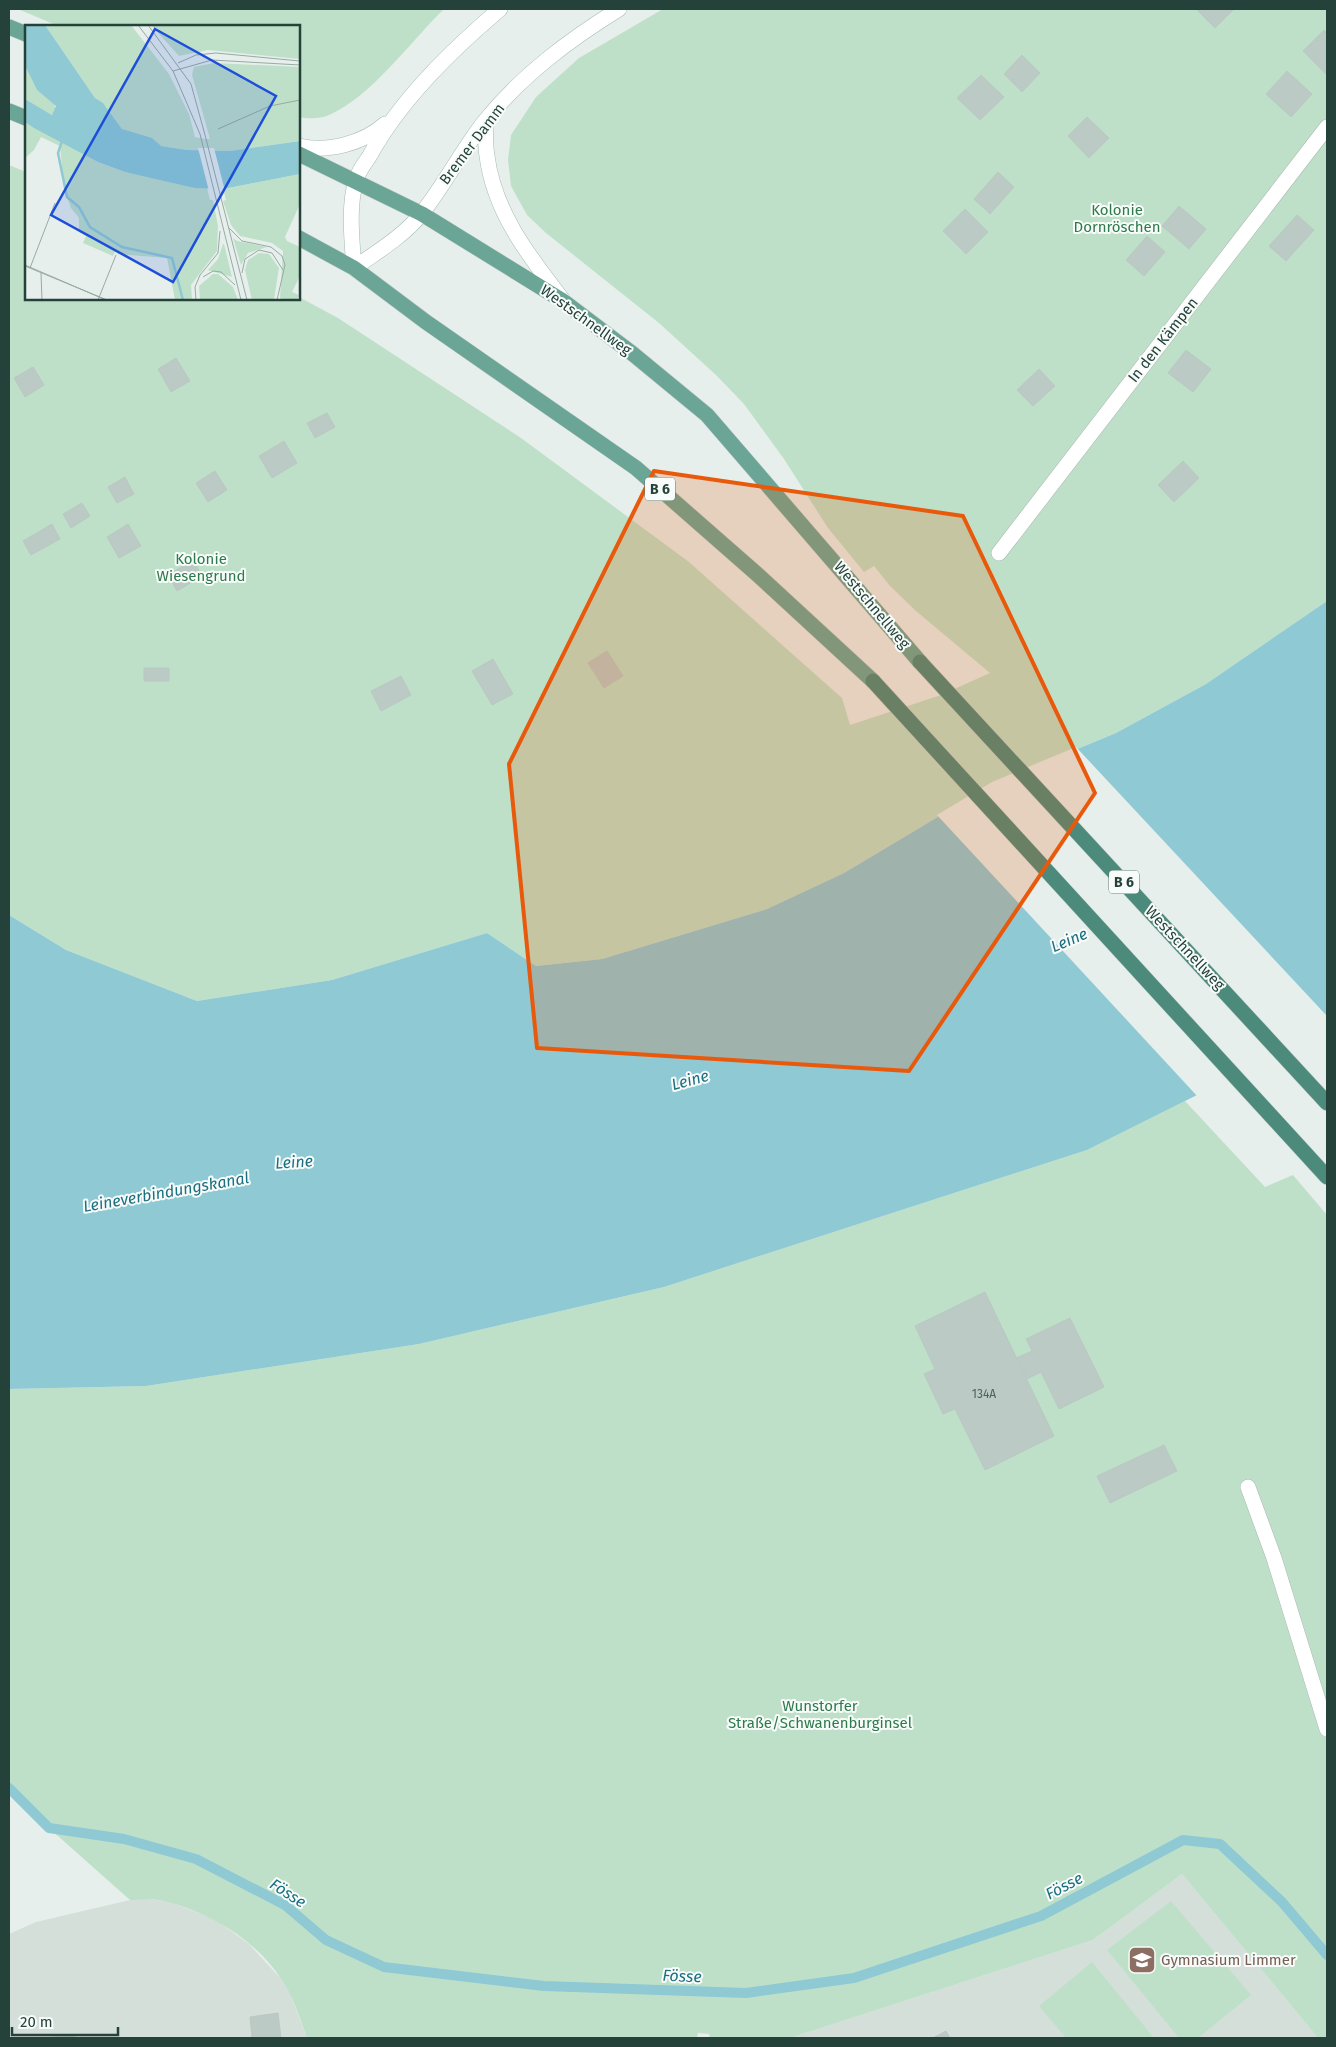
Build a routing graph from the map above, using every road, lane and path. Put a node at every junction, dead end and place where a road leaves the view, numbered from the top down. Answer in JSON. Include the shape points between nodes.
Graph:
{"nodes":[{"id":1,"x":500,"y":9,"type":"edge"},
{"id":2,"x":619,"y":9,"type":"edge"},
{"id":3,"x":9,"y":27,"type":"edge"},
{"id":4,"x":25,"y":34,"type":"edge"},
{"id":5,"x":9,"y":112,"type":"edge"},
{"id":6,"x":398,"y":113,"type":"junction"},
{"id":7,"x":25,"y":118,"type":"edge"},
{"id":8,"x":485,"y":122,"type":"junction"},
{"id":9,"x":1327,"y":127,"type":"edge"},
{"id":10,"x":300,"y":146,"type":"edge"},
{"id":11,"x":300,"y":154,"type":"edge"},
{"id":12,"x":356,"y":180,"type":"junction"},
{"id":13,"x":422,"y":214,"type":"junction"},
{"id":14,"x":300,"y":239,"type":"edge"},
{"id":15,"x":354,"y":268,"type":"junction"},
{"id":16,"x":563,"y":301,"type":"junction"},
{"id":17,"x":999,"y":552,"type":"dead end"},
{"id":18,"x":920,"y":662,"type":"joint"},
{"id":19,"x":873,"y":681,"type":"joint"},
{"id":20,"x":1327,"y":1103,"type":"edge"},
{"id":21,"x":1323,"y":1172,"type":"edge"},
{"id":22,"x":1248,"y":1487,"type":"dead end"},
{"id":23,"x":1327,"y":1729,"type":"edge"}],
"edges":[{"from":1,"to":6,"type":"main road","via":[[472,33]]},
{"from":2,"to":8,"type":"main road","name":"Bremer Damm","via":[[576,36],[526,76]]},
{"from":3,"to":4,"type":"main road"},
{"from":5,"to":7,"type":"main road"},
{"from":6,"to":10,"type":"main road","via":[[376,132],[353,142],[329,148]]},
{"from":6,"to":12,"type":"main road"},
{"from":8,"to":13,"type":"main road","name":"Bremer Damm"},
{"from":8,"to":16,"type":"main road","via":[[486,156],[495,194],[512,228]]},
{"from":9,"to":17,"type":"main road","name":"In den Kämpen"},
{"from":11,"to":12,"type":"main road","name":"Westschnellweg","number":"B 6"},
{"from":12,"to":13,"type":"main road","name":"Westschnellweg","number":"B 6"},
{"from":12,"to":15,"type":"main road","via":[[351,224]]},
{"from":13,"to":15,"type":"main road","name":"Bremer Damm"},
{"from":13,"to":16,"type":"main road","name":"Westschnellweg","number":"B 6"},
{"from":14,"to":15,"type":"main road","number":"B 6"},
{"from":15,"to":19,"type":"main road","number":"B 6","via":[[636,468]]},
{"from":16,"to":18,"type":"main road","name":"Westschnellweg","number":"B 6","via":[[634,354],[707,415]]},
{"from":18,"to":20,"type":"highway","name":"Westschnellweg","number":"B 6"},
{"from":19,"to":21,"type":"highway","number":"B 6"},
{"from":22,"to":23,"type":"main road","via":[[1274,1558]]}]}
